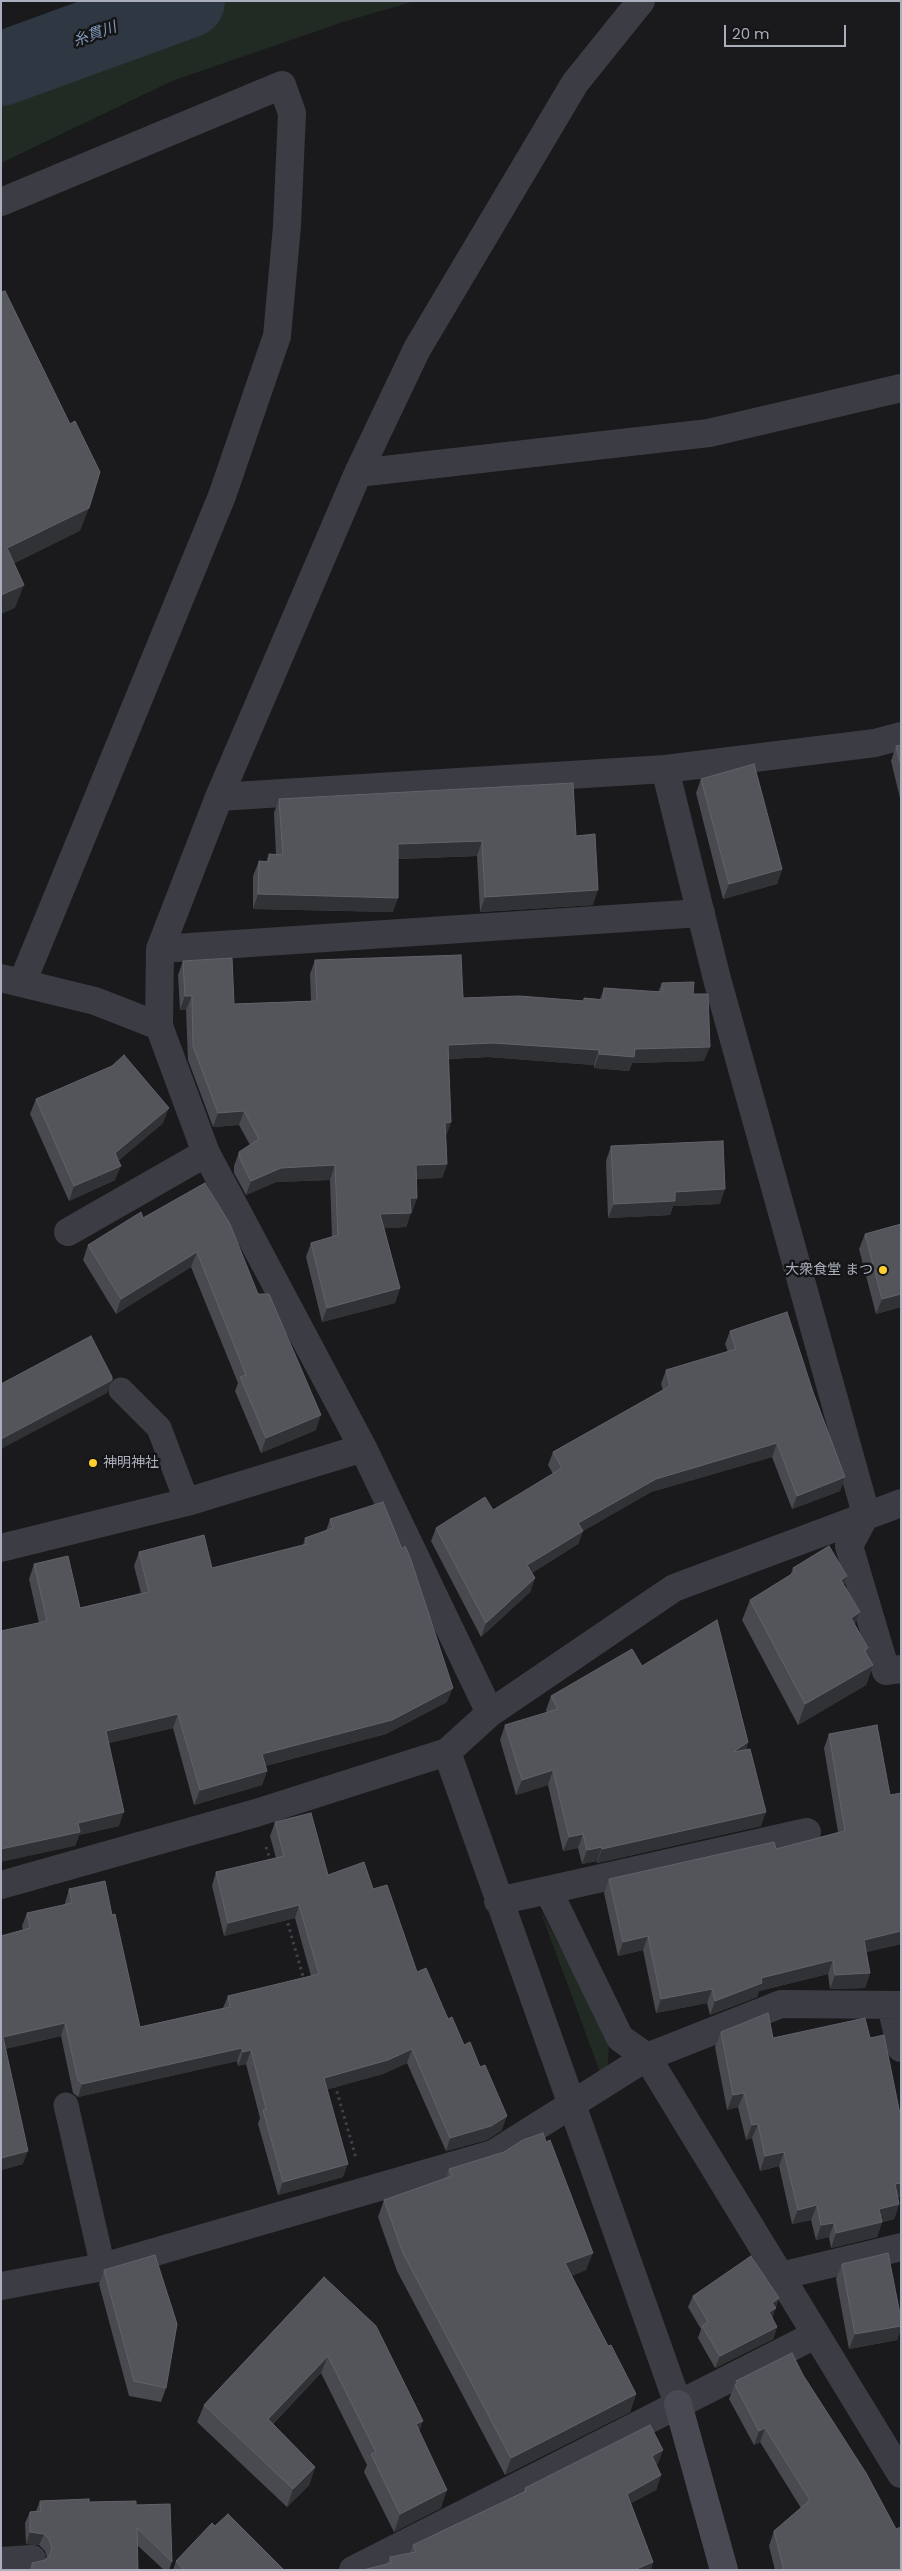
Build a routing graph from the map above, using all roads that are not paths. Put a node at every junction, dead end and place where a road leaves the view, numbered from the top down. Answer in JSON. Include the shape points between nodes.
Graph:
{"nodes":[{"id":1,"x":641,"y":1,"type":"edge"},
{"id":2,"x":1,"y":202,"type":"edge"},
{"id":3,"x":901,"y":388,"type":"edge"},
{"id":4,"x":358,"y":473,"type":"junction"},
{"id":5,"x":901,"y":736,"type":"edge"},
{"id":6,"x":665,"y":769,"type":"junction"},
{"id":7,"x":219,"y":797,"type":"junction"},
{"id":8,"x":701,"y":914,"type":"junction"},
{"id":9,"x":160,"y":949,"type":"junction"},
{"id":10,"x":11,"y":981,"type":"edge"},
{"id":11,"x":159,"y":1026,"type":"junction"},
{"id":12,"x":206,"y":1153,"type":"junction"},
{"id":13,"x":68,"y":1232,"type":"dead end"},
{"id":14,"x":121,"y":1390,"type":"dead end"},
{"id":15,"x":363,"y":1448,"type":"junction"},
{"id":16,"x":186,"y":1502,"type":"junction"},
{"id":17,"x":901,"y":1503,"type":"edge"},
{"id":18,"x":866,"y":1514,"type":"junction"},
{"id":19,"x":1,"y":1548,"type":"edge"},
{"id":20,"x":901,"y":1669,"type":"edge"},
{"id":21,"x":490,"y":1713,"type":"junction"},
{"id":22,"x":447,"y":1752,"type":"junction"},
{"id":23,"x":807,"y":1832,"type":"dead end"},
{"id":24,"x":1,"y":1885,"type":"edge"},
{"id":25,"x":548,"y":1890,"type":"junction"},
{"id":26,"x":498,"y":1901,"type":"junction"},
{"id":27,"x":896,"y":2006,"type":"edge"},
{"id":28,"x":901,"y":2048,"type":"edge"},
{"id":29,"x":647,"y":2057,"type":"junction"},
{"id":30,"x":570,"y":2104,"type":"junction"},
{"id":31,"x":66,"y":2105,"type":"dead end"},
{"id":32,"x":901,"y":2247,"type":"edge"},
{"id":33,"x":103,"y":2267,"type":"junction"},
{"id":34,"x":780,"y":2276,"type":"junction"},
{"id":35,"x":1,"y":2286,"type":"edge"},
{"id":36,"x":814,"y":2335,"type":"junction"},
{"id":37,"x":678,"y":2404,"type":"junction"},
{"id":38,"x":901,"y":2474,"type":"edge"},
{"id":39,"x":32,"y":2559,"type":"dead end"},
{"id":40,"x":1,"y":2561,"type":"edge"},
{"id":41,"x":352,"y":2570,"type":"edge"},
{"id":42,"x":724,"y":2570,"type":"edge"}],
"edges":[{"from":1,"to":4,"type":"street","via":[[575,83],[417,349]]},
{"from":2,"to":10,"type":"street","via":[[282,85],[292,113],[287,226],[277,336],[222,496]]},
{"from":3,"to":4,"type":"street","via":[[708,433]]},
{"from":4,"to":7,"type":"street"},
{"from":5,"to":6,"type":"street","via":[[875,743]]},
{"from":6,"to":7,"type":"street"},
{"from":6,"to":8,"type":"street"},
{"from":7,"to":9,"type":"street"},
{"from":8,"to":9,"type":"street"},
{"from":8,"to":18,"type":"street"},
{"from":9,"to":11,"type":"street"},
{"from":10,"to":11,"type":"street","via":[[95,1001]]},
{"from":11,"to":12,"type":"street"},
{"from":12,"to":13,"type":"street"},
{"from":12,"to":15,"type":"street"},
{"from":14,"to":16,"type":"lane","via":[[159,1428]]},
{"from":15,"to":16,"type":"street"},
{"from":15,"to":21,"type":"street"},
{"from":16,"to":19,"type":"street"},
{"from":17,"to":18,"type":"street"},
{"from":18,"to":20,"type":"street","via":[[849,1546],[886,1671]]},
{"from":18,"to":21,"type":"street","via":[[674,1588]]},
{"from":21,"to":22,"type":"street"},
{"from":22,"to":24,"type":"street","via":[[256,1813]]},
{"from":22,"to":26,"type":"street"},
{"from":23,"to":25,"type":"street"},
{"from":25,"to":26,"type":"street"},
{"from":25,"to":29,"type":"street","via":[[620,2038]]},
{"from":26,"to":30,"type":"street"},
{"from":27,"to":28,"type":"street"},
{"from":27,"to":29,"type":"street","via":[[781,2004]]},
{"from":29,"to":30,"type":"street"},
{"from":29,"to":34,"type":"street"},
{"from":30,"to":33,"type":"street","via":[[493,2154]]},
{"from":30,"to":37,"type":"street"},
{"from":31,"to":33,"type":"lane"},
{"from":32,"to":34,"type":"street"},
{"from":33,"to":35,"type":"street"},
{"from":34,"to":36,"type":"street"},
{"from":36,"to":37,"type":"street"},
{"from":36,"to":38,"type":"street"},
{"from":37,"to":41,"type":"street"},
{"from":37,"to":42,"type":"street"},
{"from":39,"to":40,"type":"street"}]}
